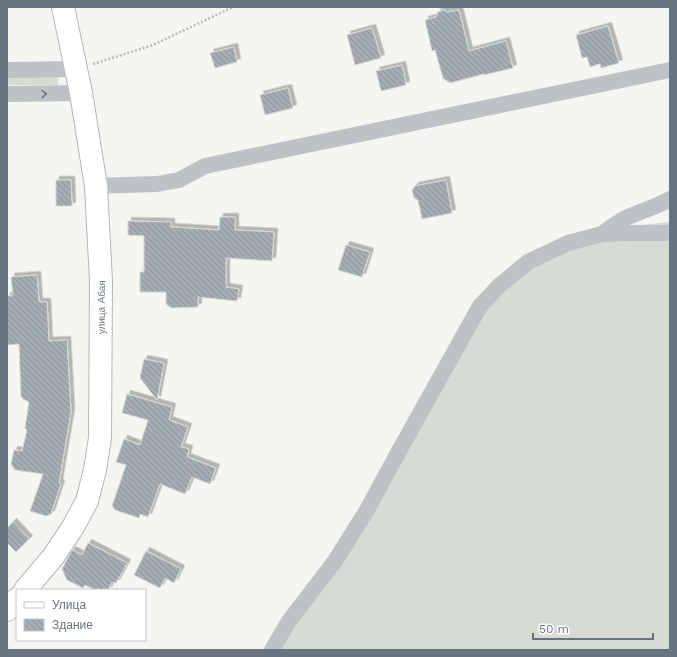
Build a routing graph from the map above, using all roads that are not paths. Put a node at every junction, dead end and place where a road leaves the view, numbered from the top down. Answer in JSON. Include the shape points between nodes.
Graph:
{"nodes":[{"id":1,"x":63,"y":7,"type":"edge"},
{"id":2,"x":76,"y":69,"type":"junction"},
{"id":3,"x":7,"y":70,"type":"edge"},
{"id":4,"x":670,"y":70,"type":"edge"},
{"id":5,"x":80,"y":93,"type":"junction"},
{"id":6,"x":7,"y":94,"type":"edge"},
{"id":7,"x":96,"y":186,"type":"junction"},
{"id":8,"x":670,"y":199,"type":"edge"},
{"id":9,"x":670,"y":233,"type":"edge"},
{"id":10,"x":602,"y":234,"type":"junction"},
{"id":11,"x":25,"y":589,"type":"edge"},
{"id":12,"x":16,"y":600,"type":"edge"},
{"id":13,"x":7,"y":610,"type":"edge"},
{"id":14,"x":272,"y":650,"type":"edge"}],
"edges":[{"from":1,"to":2,"type":"main road","name":"улица Абая"},
{"from":2,"to":3,"type":"street"},
{"from":2,"to":5,"type":"main road","name":"улица Абая"},
{"from":4,"to":7,"type":"street","via":[[205,166],[179,180],[157,184]]},
{"from":6,"to":5,"type":"street","one_way":true},
{"from":5,"to":7,"type":"main road","name":"улица Абая"},
{"from":7,"to":11,"type":"main road","name":"улица Абая","via":[[101,282],[100,438],[95,470],[87,501],[73,527],[53,557]]},
{"from":8,"to":10,"type":"street","via":[[626,218]]},
{"from":9,"to":10,"type":"street"},
{"from":10,"to":14,"type":"street","via":[[568,243],[528,262],[480,306],[367,510],[335,561],[289,621]]},
{"from":12,"to":13,"type":"main road"}]}
